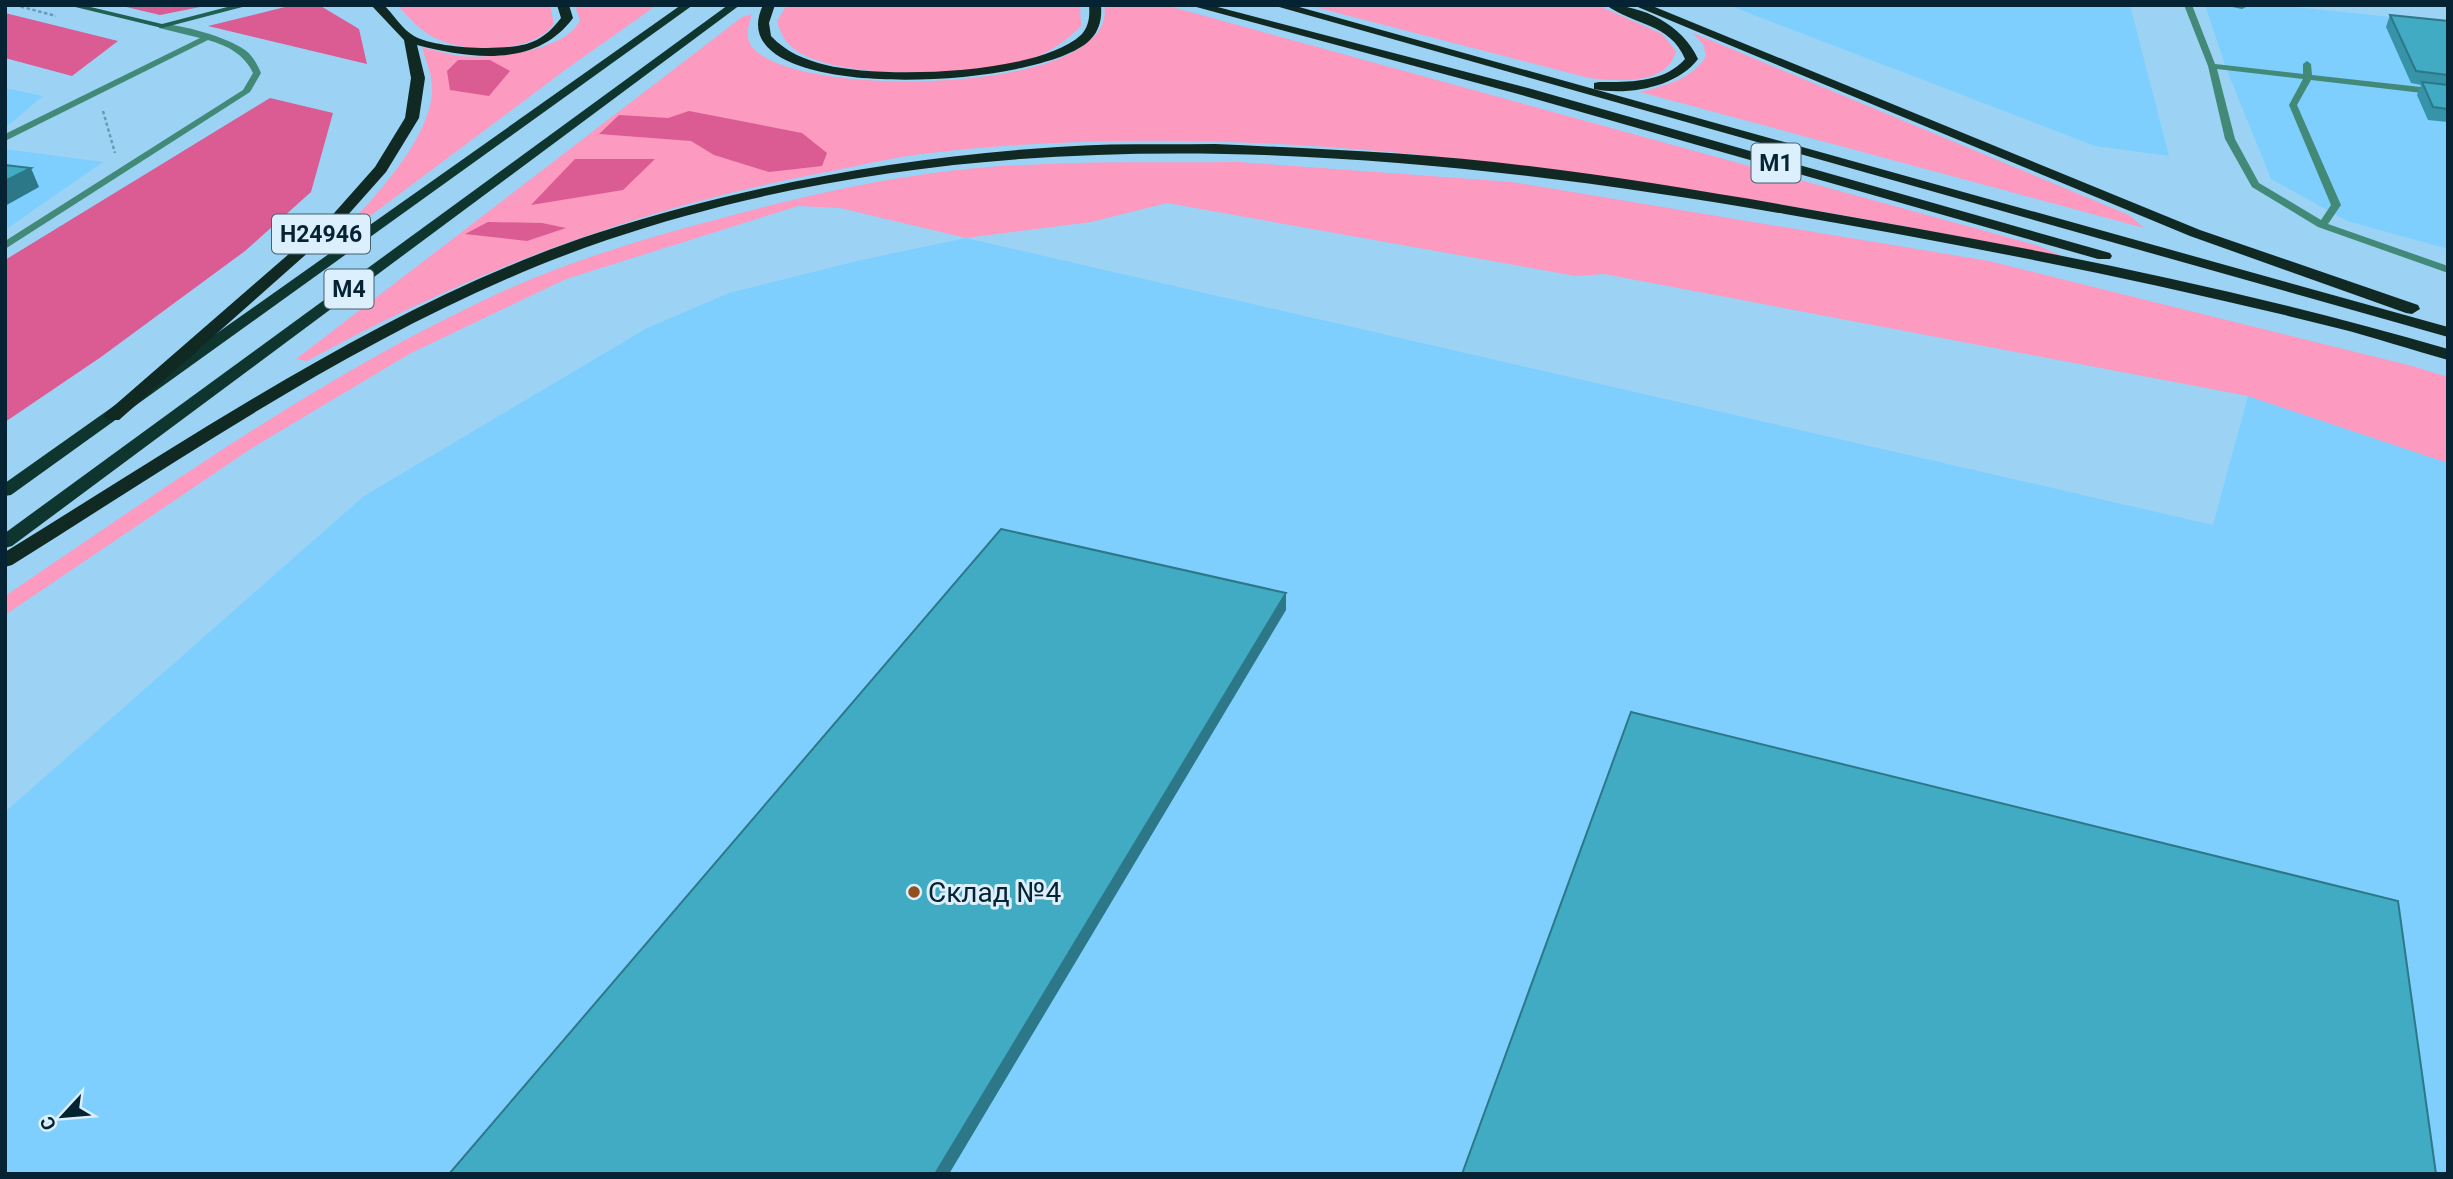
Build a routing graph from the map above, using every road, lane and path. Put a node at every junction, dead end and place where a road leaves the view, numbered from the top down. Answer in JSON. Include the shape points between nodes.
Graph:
{"nodes":[{"id":1,"x":71,"y":5,"type":"edge"},
{"id":2,"x":246,"y":5,"type":"edge"},
{"id":3,"x":377,"y":5,"type":"edge"},
{"id":4,"x":563,"y":5,"type":"edge"},
{"id":5,"x":688,"y":5,"type":"edge"},
{"id":6,"x":735,"y":5,"type":"edge"},
{"id":7,"x":769,"y":5,"type":"edge"},
{"id":8,"x":1095,"y":5,"type":"edge"},
{"id":9,"x":1195,"y":5,"type":"edge"},
{"id":10,"x":1278,"y":5,"type":"edge"},
{"id":11,"x":1612,"y":5,"type":"edge"},
{"id":12,"x":1639,"y":5,"type":"edge"},
{"id":13,"x":2188,"y":5,"type":"edge"},
{"id":14,"x":2226,"y":5,"type":"edge"},
{"id":15,"x":2242,"y":7,"type":"dead end"},
{"id":16,"x":162,"y":26,"type":"junction"},
{"id":17,"x":205,"y":38,"type":"junction"},
{"id":18,"x":410,"y":39,"type":"junction"},
{"id":19,"x":2307,"y":64,"type":"dead end"},
{"id":20,"x":2212,"y":66,"type":"junction"},
{"id":21,"x":2308,"y":77,"type":"junction"},
{"id":22,"x":1567,"y":84,"type":"junction"},
{"id":23,"x":2448,"y":93,"type":"edge"},
{"id":24,"x":91,"y":94,"type":"junction"},
{"id":25,"x":5,"y":138,"type":"edge"},
{"id":26,"x":117,"y":160,"type":"dead end"},
{"id":27,"x":2322,"y":225,"type":"junction"},
{"id":28,"x":5,"y":246,"type":"edge"},
{"id":29,"x":2448,"y":270,"type":"edge"},
{"id":30,"x":2448,"y":321,"type":"edge"},
{"id":31,"x":2355,"y":327,"type":"junction"},
{"id":32,"x":2448,"y":332,"type":"edge"},
{"id":33,"x":2448,"y":355,"type":"edge"},
{"id":34,"x":113,"y":416,"type":"junction"},
{"id":35,"x":5,"y":492,"type":"edge"},
{"id":36,"x":5,"y":542,"type":"edge"},
{"id":37,"x":5,"y":561,"type":"edge"}],
"edges":[{"from":1,"to":16,"type":"main road"},
{"from":2,"to":16,"type":"main road"},
{"from":3,"to":18,"type":"highway"},
{"from":4,"to":18,"type":"highway","via":[[567,18],[553,37],[513,50],[464,52]]},
{"from":5,"to":34,"type":"highway","number":"М4"},
{"from":6,"to":36,"type":"highway","number":"М4"},
{"from":7,"to":8,"type":"highway","via":[[762,25],[764,34],[788,57],[858,74],[930,77],[1008,68],[1067,49],[1092,29]]},
{"from":9,"to":31,"type":"highway","number":"М1","via":[[1523,91]]},
{"from":10,"to":22,"type":"highway","number":"М1"},
{"from":11,"to":22,"type":"highway","via":[[1678,36],[1692,59],[1676,73],[1653,81]]},
{"from":12,"to":30,"type":"highway","via":[[2195,233]]},
{"from":13,"to":20,"type":"lane"},
{"from":14,"to":15,"type":"lane"},
{"from":16,"to":17,"type":"lane"},
{"from":17,"to":24,"type":"lane"},
{"from":17,"to":28,"type":"lane","via":[[235,45],[254,60],[257,72],[246,92]]},
{"from":18,"to":34,"type":"highway","number":"Н24946","via":[[418,78],[415,108],[381,169],[333,223]]},
{"from":19,"to":21,"type":"lane"},
{"from":20,"to":21,"type":"lane"},
{"from":20,"to":27,"type":"lane","via":[[2230,139],[2255,185]]},
{"from":21,"to":23,"type":"lane"},
{"from":21,"to":27,"type":"lane","via":[[2293,105],[2336,205]]},
{"from":22,"to":32,"type":"highway","number":"М1"},
{"from":24,"to":25,"type":"lane"},
{"from":24,"to":26,"type":"path","via":[[101,105]]},
{"from":27,"to":29,"type":"lane"},
{"from":31,"to":33,"type":"highway","number":"М1"},
{"from":31,"to":37,"type":"highway","via":[[2020,252],[1720,199],[1515,170],[1243,148],[1090,149],[963,157],[829,176],[718,202],[602,237],[482,284],[311,371]]},
{"from":34,"to":35,"type":"highway","number":"М4"}]}
